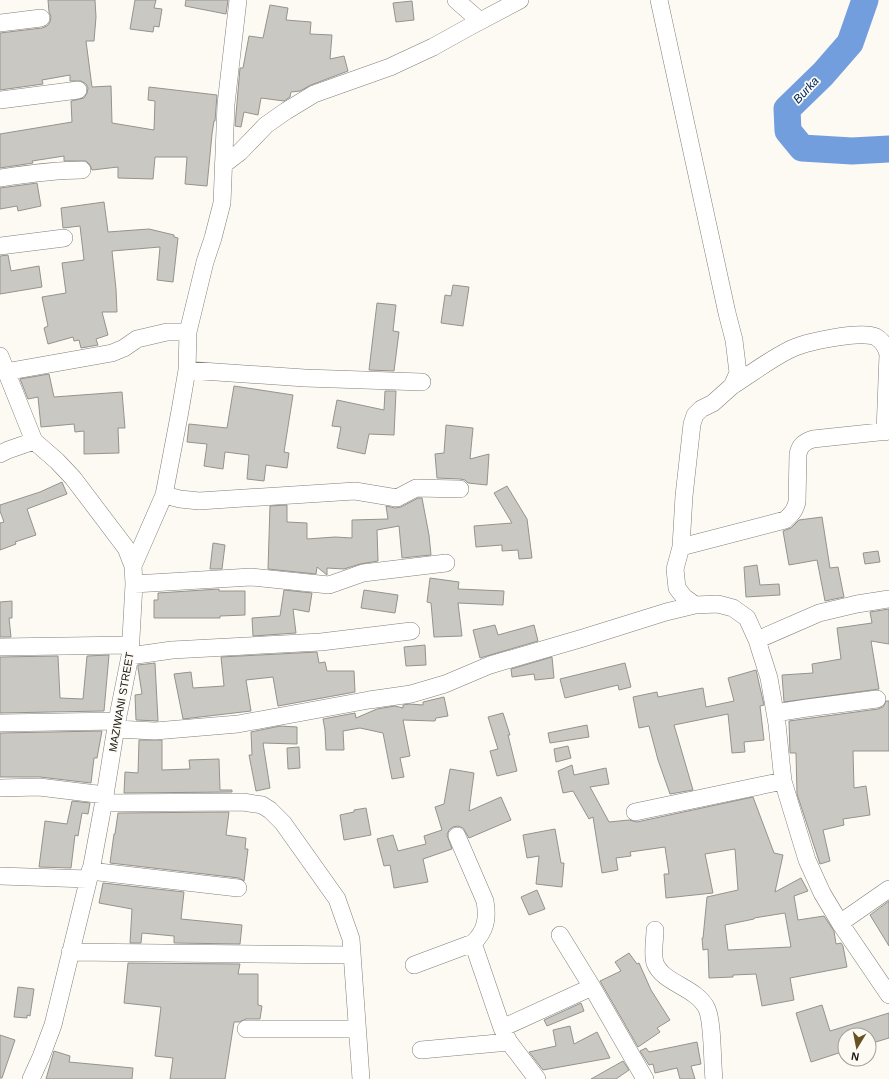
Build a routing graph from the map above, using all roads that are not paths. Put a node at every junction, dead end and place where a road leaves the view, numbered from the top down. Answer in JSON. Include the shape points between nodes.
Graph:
{"nodes":[{"id":1,"x":238,"y":0,"type":"edge"},
{"id":2,"x":456,"y":0,"type":"edge"},
{"id":3,"x":520,"y":0,"type":"edge"},
{"id":4,"x":659,"y":0,"type":"edge"},
{"id":5,"x":41,"y":18,"type":"dead end"},
{"id":6,"x":480,"y":21,"type":"junction"},
{"id":7,"x":0,"y":23,"type":"edge"},
{"id":8,"x":78,"y":90,"type":"dead end"},
{"id":9,"x":0,"y":100,"type":"edge"},
{"id":10,"x":223,"y":165,"type":"junction"},
{"id":11,"x":82,"y":170,"type":"dead end"},
{"id":12,"x":0,"y":178,"type":"edge"},
{"id":13,"x":64,"y":238,"type":"dead end"},
{"id":14,"x":0,"y":246,"type":"edge"},
{"id":15,"x":188,"y":332,"type":"junction"},
{"id":16,"x":3,"y":364,"type":"edge"},
{"id":17,"x":186,"y":370,"type":"junction"},
{"id":18,"x":422,"y":382,"type":"dead end"},
{"id":19,"x":732,"y":386,"type":"junction"},
{"id":20,"x":887,"y":431,"type":"edge"},
{"id":21,"x":34,"y":441,"type":"junction"},
{"id":22,"x":0,"y":454,"type":"edge"},
{"id":23,"x":460,"y":489,"type":"dead end"},
{"id":24,"x":164,"y":494,"type":"junction"},
{"id":25,"x":681,"y":546,"type":"junction"},
{"id":26,"x":446,"y":563,"type":"dead end"},
{"id":27,"x":132,"y":566,"type":"junction"},
{"id":28,"x":134,"y":584,"type":"junction"},
{"id":29,"x":889,"y":599,"type":"edge"},
{"id":30,"x":695,"y":604,"type":"junction"},
{"id":31,"x":411,"y":631,"type":"dead end"},
{"id":32,"x":757,"y":640,"type":"junction"},
{"id":33,"x":0,"y":647,"type":"edge"},
{"id":34,"x":130,"y":651,"type":"junction"},
{"id":35,"x":877,"y":699,"type":"dead end"},
{"id":36,"x":775,"y":713,"type":"junction"},
{"id":37,"x":0,"y":723,"type":"edge"},
{"id":38,"x":116,"y":725,"type":"junction"},
{"id":39,"x":783,"y":781,"type":"junction"},
{"id":40,"x":0,"y":788,"type":"edge"},
{"id":41,"x":104,"y":799,"type":"junction"},
{"id":42,"x":635,"y":812,"type":"dead end"},
{"id":43,"x":457,"y":836,"type":"dead end"},
{"id":44,"x":89,"y":875,"type":"junction"},
{"id":45,"x":0,"y":876,"type":"edge"},
{"id":46,"x":238,"y":888,"type":"dead end"},
{"id":47,"x":889,"y":889,"type":"edge"},
{"id":48,"x":840,"y":923,"type":"junction"},
{"id":49,"x":655,"y":930,"type":"dead end"},
{"id":50,"x":560,"y":935,"type":"dead end"},
{"id":51,"x":473,"y":943,"type":"junction"},
{"id":52,"x":70,"y":952,"type":"junction"},
{"id":53,"x":352,"y":955,"type":"junction"},
{"id":54,"x":414,"y":965,"type":"dead end"},
{"id":55,"x":592,"y":987,"type":"junction"},
{"id":56,"x":889,"y":995,"type":"edge"},
{"id":57,"x":246,"y":1028,"type":"dead end"},
{"id":58,"x":357,"y":1029,"type":"junction"},
{"id":59,"x":506,"y":1035,"type":"junction"},
{"id":60,"x":421,"y":1050,"type":"dead end"},
{"id":61,"x":31,"y":1079,"type":"edge"},
{"id":62,"x":361,"y":1079,"type":"edge"},
{"id":63,"x":537,"y":1079,"type":"edge"},
{"id":64,"x":644,"y":1079,"type":"edge"},
{"id":65,"x":714,"y":1079,"type":"edge"}],
"edges":[{"from":1,"to":10,"type":"street","via":[[226,104]]},
{"from":2,"to":6,"type":"street"},
{"from":3,"to":6,"type":"street"},
{"from":4,"to":19,"type":"street","via":[[734,340],[738,373]]},
{"from":5,"to":7,"type":"street"},
{"from":6,"to":10,"type":"street","via":[[390,67],[314,94],[266,125],[240,152]]},
{"from":8,"to":9,"type":"street"},
{"from":10,"to":15,"type":"street","via":[[222,203]]},
{"from":11,"to":12,"type":"street","via":[[36,172]]},
{"from":13,"to":14,"type":"street"},
{"from":15,"to":16,"type":"street","via":[[153,334],[137,339],[112,353]]},
{"from":15,"to":17,"type":"street"},
{"from":16,"to":21,"type":"street","name":"MAZIWANI STREET"},
{"from":17,"to":18,"type":"street"},
{"from":17,"to":24,"type":"street"},
{"from":19,"to":20,"type":"street","via":[[800,345],[824,339],[874,336],[886,346],[888,354]]},
{"from":19,"to":25,"type":"street","via":[[713,403],[701,409],[695,415],[692,424]]},
{"from":20,"to":25,"type":"street","via":[[807,441],[799,448],[798,454],[797,502],[792,514],[785,520]]},
{"from":21,"to":22,"type":"street"},
{"from":21,"to":27,"type":"street","name":"MAZIWANI STREET","via":[[73,478],[126,548]]},
{"from":23,"to":24,"type":"street","via":[[416,488],[397,498],[355,491],[199,500],[180,499]]},
{"from":24,"to":27,"type":"street"},
{"from":25,"to":30,"type":"street","via":[[675,569],[677,588],[684,597]]},
{"from":26,"to":28,"type":"street","via":[[363,573],[329,585],[251,577]]},
{"from":27,"to":28,"type":"street","name":"MAZIWANI STREET"},
{"from":28,"to":34,"type":"street","name":"MAZIWANI STREET"},
{"from":29,"to":32,"type":"street","via":[[819,613]]},
{"from":30,"to":32,"type":"street","via":[[718,604],[733,608],[747,618]]},
{"from":30,"to":38,"type":"street","via":[[490,665],[445,684],[411,694],[238,724],[155,731]]},
{"from":31,"to":34,"type":"street","via":[[321,642]]},
{"from":32,"to":36,"type":"street","via":[[769,678]]},
{"from":33,"to":34,"type":"street"},
{"from":34,"to":38,"type":"street","name":"MAZIWANI STREET"},
{"from":35,"to":36,"type":"street"},
{"from":36,"to":39,"type":"street"},
{"from":37,"to":38,"type":"street"},
{"from":38,"to":41,"type":"street","name":"MAZIWANI STREET"},
{"from":39,"to":42,"type":"street"},
{"from":39,"to":48,"type":"street","via":[[807,860],[822,893]]},
{"from":40,"to":41,"type":"street","via":[[39,787]]},
{"from":41,"to":44,"type":"street","name":"MAZIWANI STREET"},
{"from":41,"to":53,"type":"street","via":[[237,801],[262,805],[270,810],[283,823],[337,899],[351,939]]},
{"from":43,"to":51,"type":"street","via":[[486,906],[483,931]]},
{"from":44,"to":45,"type":"street"},
{"from":44,"to":46,"type":"street"},
{"from":44,"to":52,"type":"street","name":"MAZIWANI STREET"},
{"from":47,"to":48,"type":"street"},
{"from":48,"to":56,"type":"street"},
{"from":49,"to":65,"type":"street","via":[[654,955],[657,967],[694,994],[707,1010]]},
{"from":50,"to":55,"type":"street"},
{"from":51,"to":54,"type":"street"},
{"from":51,"to":59,"type":"street"},
{"from":52,"to":53,"type":"street"},
{"from":52,"to":61,"type":"street","name":"MAZIWANI STREET","via":[[53,1025]]},
{"from":53,"to":58,"type":"street"},
{"from":55,"to":59,"type":"street"},
{"from":55,"to":64,"type":"street"},
{"from":57,"to":58,"type":"street"},
{"from":58,"to":62,"type":"street"},
{"from":59,"to":60,"type":"street"},
{"from":59,"to":63,"type":"street"}]}
